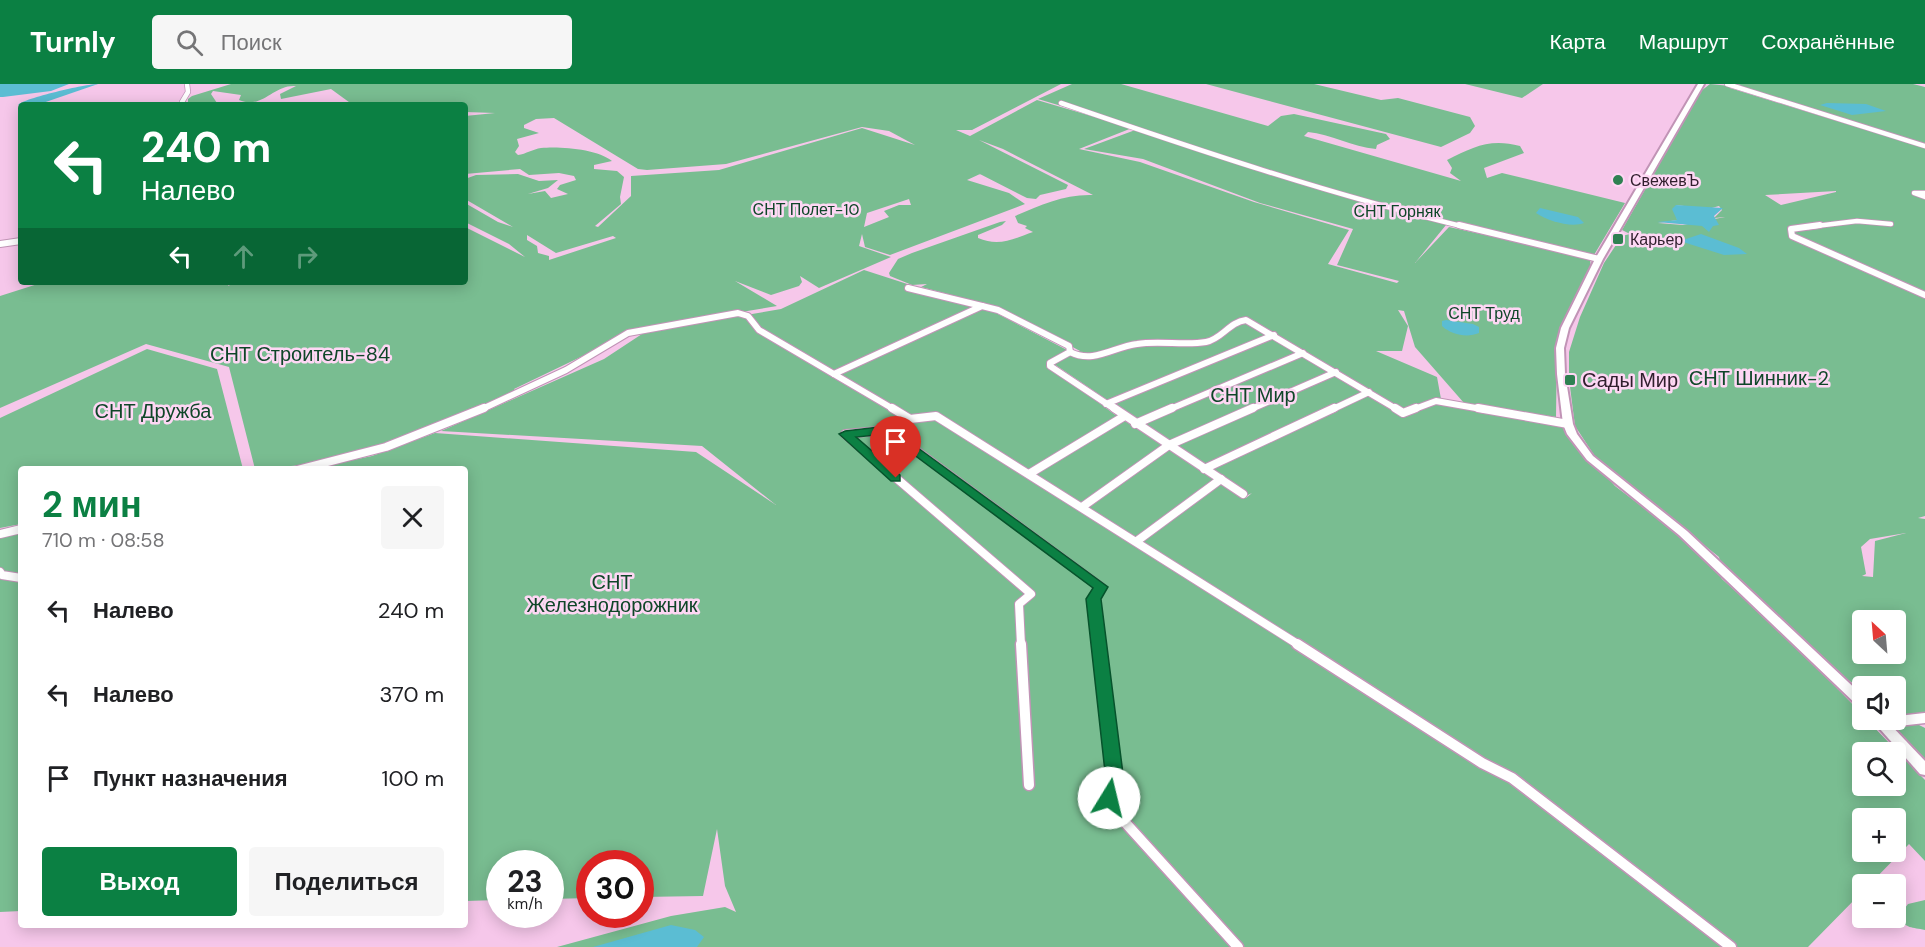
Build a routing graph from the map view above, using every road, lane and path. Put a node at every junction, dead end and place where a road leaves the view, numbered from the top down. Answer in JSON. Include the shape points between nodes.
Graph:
{"nodes":[{"id":1,"x":188,"y":84,"type":"edge"},
{"id":2,"x":1701,"y":84,"type":"edge"},
{"id":3,"x":1727,"y":84,"type":"edge"},
{"id":4,"x":182,"y":102,"type":"edge"},
{"id":5,"x":1061,"y":103,"type":"dead end"},
{"id":6,"x":1925,"y":147,"type":"edge"},
{"id":7,"x":1891,"y":224,"type":"dead end"},
{"id":8,"x":18,"y":241,"type":"edge"},
{"id":9,"x":0,"y":244,"type":"edge"},
{"id":10,"x":1599,"y":259,"type":"junction"},
{"id":11,"x":908,"y":288,"type":"dead end"},
{"id":12,"x":1925,"y":295,"type":"edge"},
{"id":13,"x":982,"y":306,"type":"junction"},
{"id":14,"x":1274,"y":335,"type":"junction"},
{"id":15,"x":1070,"y":352,"type":"junction"},
{"id":16,"x":1303,"y":353,"type":"junction"},
{"id":17,"x":1336,"y":372,"type":"junction"},
{"id":18,"x":834,"y":374,"type":"junction"},
{"id":19,"x":1370,"y":392,"type":"junction"},
{"id":20,"x":1106,"y":404,"type":"junction"},
{"id":21,"x":1123,"y":417,"type":"junction"},
{"id":22,"x":910,"y":419,"type":"junction"},
{"id":23,"x":1136,"y":424,"type":"junction"},
{"id":24,"x":1568,"y":424,"type":"junction"},
{"id":25,"x":888,"y":430,"type":"junction"},
{"id":26,"x":1169,"y":445,"type":"junction"},
{"id":27,"x":315,"y":466,"type":"edge"},
{"id":28,"x":1204,"y":469,"type":"junction"},
{"id":29,"x":1029,"y":474,"type":"junction"},
{"id":30,"x":1221,"y":479,"type":"junction"},
{"id":31,"x":1243,"y":494,"type":"dead end"},
{"id":32,"x":1082,"y":507,"type":"junction"},
{"id":33,"x":18,"y":530,"type":"edge"},
{"id":34,"x":0,"y":534,"type":"edge"},
{"id":35,"x":1137,"y":541,"type":"junction"},
{"id":36,"x":0,"y":572,"type":"edge"},
{"id":37,"x":18,"y":577,"type":"edge"},
{"id":38,"x":1852,"y":693,"type":"edge"},
{"id":39,"x":1925,"y":718,"type":"edge"},
{"id":40,"x":1906,"y":720,"type":"edge"},
{"id":41,"x":1887,"y":730,"type":"edge"},
{"id":42,"x":1925,"y":770,"type":"edge"},
{"id":43,"x":1029,"y":785,"type":"dead end"},
{"id":44,"x":1238,"y":947,"type":"edge"},
{"id":45,"x":1731,"y":947,"type":"edge"}],
"edges":[{"from":1,"to":4,"type":"street"},
{"from":2,"to":10,"type":"street"},
{"from":3,"to":6,"type":"street"},
{"from":5,"to":10,"type":"street","via":[[1247,167],[1378,206]]},
{"from":7,"to":12,"type":"street","via":[[1857,221],[1791,229],[1792,236]]},
{"from":8,"to":9,"type":"street"},
{"from":10,"to":24,"type":"street","via":[[1562,338],[1561,374]]},
{"from":11,"to":13,"type":"street"},
{"from":13,"to":15,"type":"street","via":[[998,310],[1069,346]]},
{"from":13,"to":18,"type":"street"},
{"from":14,"to":15,"type":"street","via":[[1246,320],[1238,320],[1219,338],[1208,342],[1132,344],[1102,356]]},
{"from":14,"to":16,"type":"street"},
{"from":14,"to":20,"type":"street"},
{"from":15,"to":20,"type":"street","via":[[1050,366]]},
{"from":16,"to":17,"type":"street"},
{"from":16,"to":23,"type":"street"},
{"from":17,"to":19,"type":"street"},
{"from":17,"to":26,"type":"street"},
{"from":18,"to":22,"type":"street"},
{"from":18,"to":27,"type":"street","via":[[759,330],[744,313],[670,323],[628,333],[521,393],[415,436],[359,456]]},
{"from":19,"to":24,"type":"street","via":[[1403,412],[1436,401]]},
{"from":19,"to":28,"type":"street"},
{"from":20,"to":21,"type":"street"},
{"from":21,"to":23,"type":"street"},
{"from":21,"to":29,"type":"street"},
{"from":22,"to":25,"type":"street"},
{"from":22,"to":29,"type":"street","via":[[936,416]]},
{"from":23,"to":26,"type":"street"},
{"from":24,"to":38,"type":"street","via":[[1590,458],[1683,532]]},
{"from":25,"to":43,"type":"street","via":[[845,434],[1031,594],[1019,604]]},
{"from":25,"to":44,"type":"street","via":[[1101,587],[1093,599],[1115,782],[1109,798],[1122,819]]},
{"from":26,"to":28,"type":"street"},
{"from":26,"to":32,"type":"street"},
{"from":28,"to":30,"type":"street"},
{"from":29,"to":32,"type":"street"},
{"from":30,"to":31,"type":"street"},
{"from":30,"to":35,"type":"street"},
{"from":32,"to":35,"type":"street"},
{"from":33,"to":34,"type":"street"},
{"from":35,"to":45,"type":"street","via":[[1482,763],[1512,778]]},
{"from":36,"to":37,"type":"street"},
{"from":39,"to":40,"type":"street"},
{"from":41,"to":42,"type":"street"}]}
